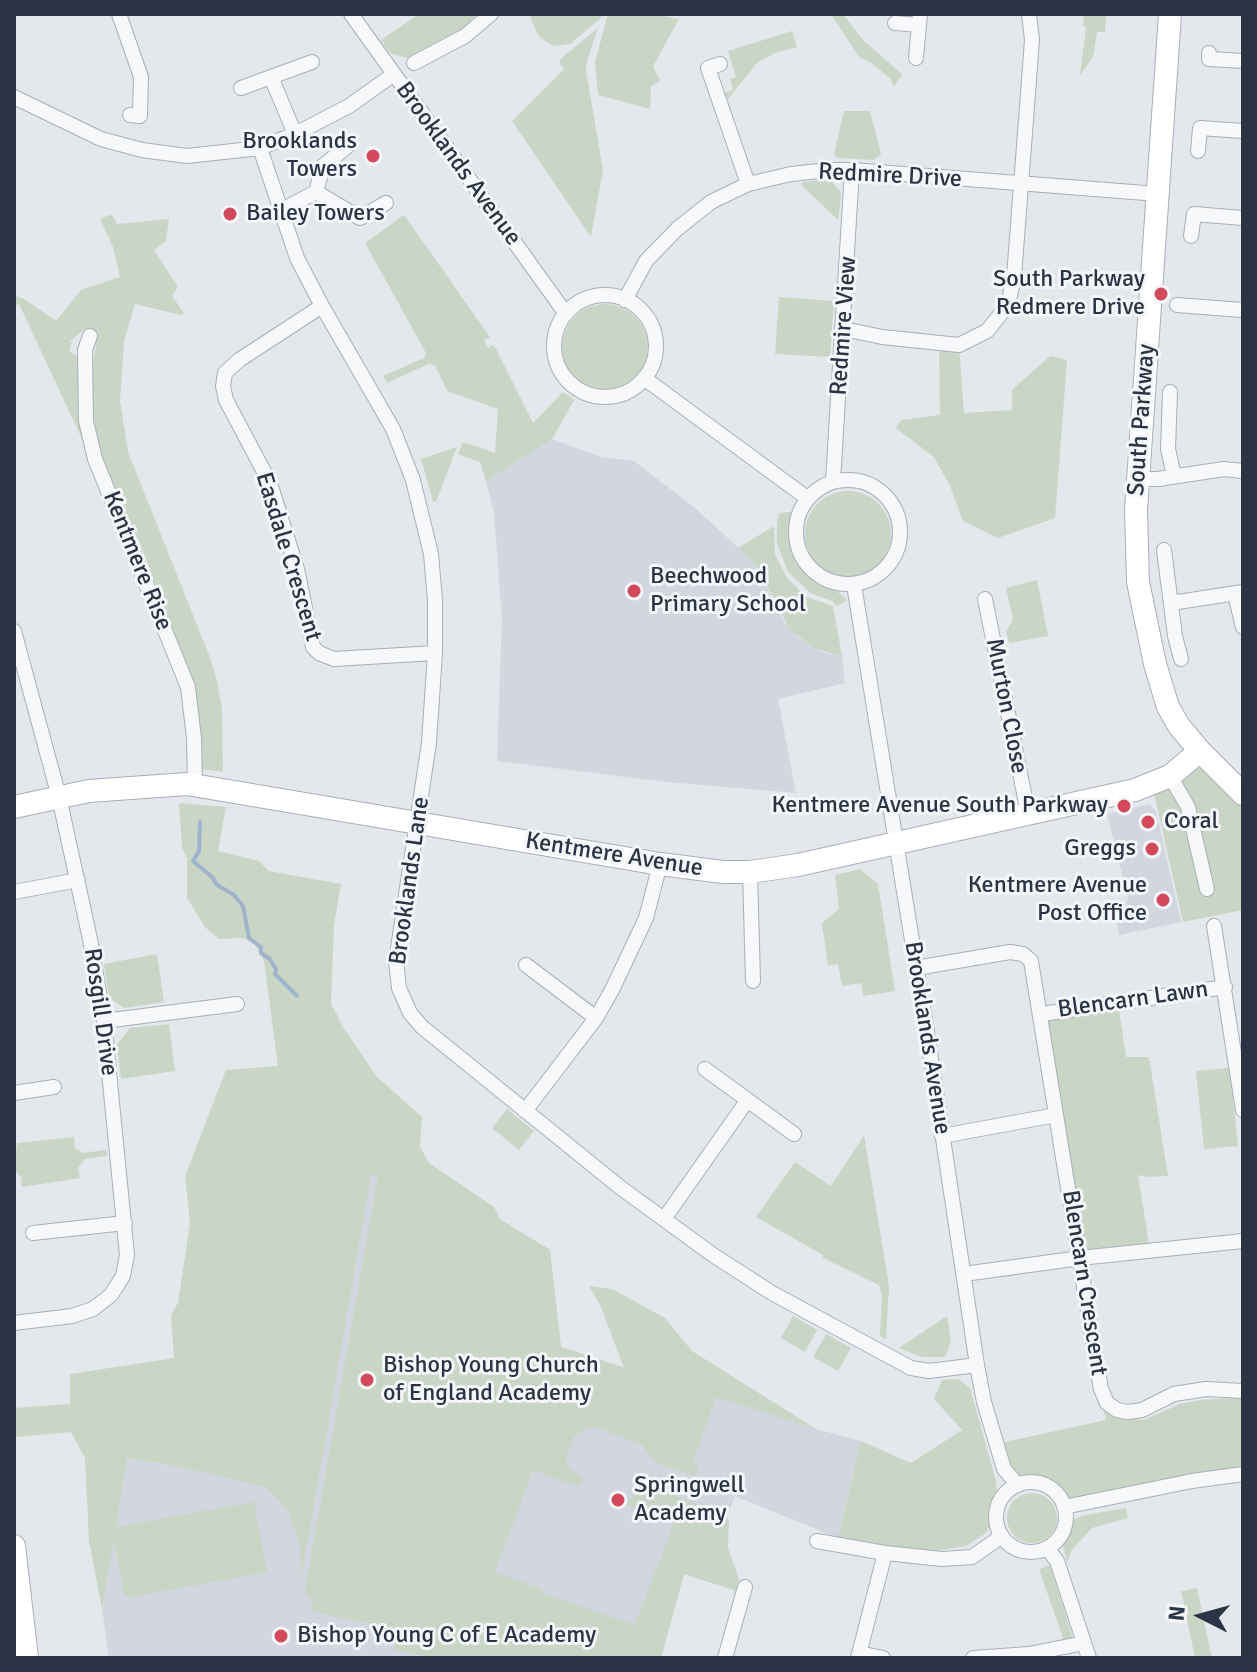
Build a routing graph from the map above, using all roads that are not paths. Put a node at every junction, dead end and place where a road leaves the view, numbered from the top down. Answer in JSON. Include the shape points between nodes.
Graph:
{"nodes":[{"id":1,"x":119,"y":14,"type":"edge"},
{"id":2,"x":351,"y":14,"type":"edge"},
{"id":3,"x":491,"y":14,"type":"edge"},
{"id":4,"x":1029,"y":14,"type":"edge"},
{"id":5,"x":1170,"y":14,"type":"edge"},
{"id":6,"x":920,"y":20,"type":"edge"},
{"id":7,"x":895,"y":23,"type":"dead end"},
{"id":8,"x":1209,"y":53,"type":"dead end"},
{"id":9,"x":916,"y":58,"type":"dead end"},
{"id":10,"x":1243,"y":61,"type":"edge"},
{"id":11,"x":312,"y":62,"type":"dead end"},
{"id":12,"x":414,"y":63,"type":"dead end"},
{"id":13,"x":720,"y":64,"type":"dead end"},
{"id":14,"x":394,"y":74,"type":"junction"},
{"id":15,"x":271,"y":77,"type":"junction"},
{"id":16,"x":241,"y":88,"type":"dead end"},
{"id":17,"x":14,"y":97,"type":"edge"},
{"id":18,"x":130,"y":115,"type":"dead end"},
{"id":19,"x":1243,"y":131,"type":"edge"},
{"id":20,"x":295,"y":134,"type":"junction"},
{"id":21,"x":350,"y":144,"type":"dead end"},
{"id":22,"x":260,"y":148,"type":"junction"},
{"id":23,"x":1198,"y":151,"type":"dead end"},
{"id":24,"x":852,"y":170,"type":"junction"},
{"id":25,"x":748,"y":184,"type":"junction"},
{"id":26,"x":1021,"y":184,"type":"junction"},
{"id":27,"x":316,"y":192,"type":"junction"},
{"id":28,"x":1158,"y":194,"type":"junction"},
{"id":29,"x":386,"y":203,"type":"dead end"},
{"id":30,"x":280,"y":211,"type":"junction"},
{"id":31,"x":1243,"y":218,"type":"edge"},
{"id":32,"x":1191,"y":236,"type":"dead end"},
{"id":33,"x":1243,"y":294,"type":"edge"},
{"id":34,"x":625,"y":300,"type":"junction"},
{"id":35,"x":1177,"y":305,"type":"dead end"},
{"id":36,"x":322,"y":306,"type":"junction"},
{"id":37,"x":1243,"y":311,"type":"edge"},
{"id":38,"x":566,"y":314,"type":"junction"},
{"id":39,"x":844,"y":329,"type":"junction"},
{"id":40,"x":90,"y":336,"type":"dead end"},
{"id":41,"x":644,"y":378,"type":"junction"},
{"id":42,"x":1170,"y":392,"type":"dead end"},
{"id":43,"x":1243,"y":471,"type":"edge"},
{"id":44,"x":1174,"y":476,"type":"junction"},
{"id":45,"x":1138,"y":479,"type":"junction"},
{"id":46,"x":833,"y":481,"type":"junction"},
{"id":47,"x":807,"y":498,"type":"junction"},
{"id":48,"x":1164,"y":550,"type":"dead end"},
{"id":49,"x":854,"y":585,"type":"junction"},
{"id":50,"x":1239,"y":593,"type":"edge"},
{"id":51,"x":985,"y":599,"type":"dead end"},
{"id":52,"x":1171,"y":603,"type":"junction"},
{"id":53,"x":1243,"y":627,"type":"edge"},
{"id":54,"x":14,"y":631,"type":"edge"},
{"id":55,"x":435,"y":653,"type":"junction"},
{"id":56,"x":1181,"y":659,"type":"dead end"},
{"id":57,"x":1200,"y":751,"type":"junction"},
{"id":58,"x":1170,"y":776,"type":"junction"},
{"id":59,"x":195,"y":785,"type":"junction"},
{"id":60,"x":1243,"y":793,"type":"edge"},
{"id":61,"x":59,"y":797,"type":"junction"},
{"id":62,"x":14,"y":807,"type":"edge"},
{"id":63,"x":1028,"y":813,"type":"junction"},
{"id":64,"x":418,"y":822,"type":"junction"},
{"id":65,"x":896,"y":843,"type":"junction"},
{"id":66,"x":660,"y":864,"type":"junction"},
{"id":67,"x":750,"y":872,"type":"junction"},
{"id":68,"x":78,"y":880,"type":"junction"},
{"id":69,"x":1207,"y":889,"type":"dead end"},
{"id":70,"x":14,"y":892,"type":"edge"},
{"id":71,"x":1214,"y":926,"type":"dead end"},
{"id":72,"x":526,"y":965,"type":"dead end"},
{"id":73,"x":916,"y":968,"type":"junction"},
{"id":74,"x":753,"y":981,"type":"dead end"},
{"id":75,"x":1225,"y":987,"type":"junction"},
{"id":76,"x":237,"y":1004,"type":"dead end"},
{"id":77,"x":1042,"y":1014,"type":"junction"},
{"id":78,"x":596,"y":1018,"type":"junction"},
{"id":79,"x":104,"y":1021,"type":"junction"},
{"id":80,"x":705,"y":1069,"type":"dead end"},
{"id":81,"x":54,"y":1087,"type":"dead end"},
{"id":82,"x":14,"y":1093,"type":"edge"},
{"id":83,"x":747,"y":1101,"type":"junction"},
{"id":84,"x":1243,"y":1103,"type":"edge"},
{"id":85,"x":1243,"y":1110,"type":"edge"},
{"id":86,"x":525,"y":1111,"type":"junction"},
{"id":87,"x":1056,"y":1115,"type":"junction"},
{"id":88,"x":794,"y":1134,"type":"dead end"},
{"id":89,"x":942,"y":1136,"type":"junction"},
{"id":90,"x":664,"y":1219,"type":"junction"},
{"id":91,"x":125,"y":1223,"type":"junction"},
{"id":92,"x":30,"y":1230,"type":"dead end"},
{"id":93,"x":1243,"y":1241,"type":"edge"},
{"id":94,"x":1080,"y":1258,"type":"junction"},
{"id":95,"x":964,"y":1274,"type":"junction"},
{"id":96,"x":14,"y":1323,"type":"edge"},
{"id":97,"x":977,"y":1365,"type":"junction"},
{"id":98,"x":1243,"y":1391,"type":"edge"},
{"id":99,"x":1243,"y":1474,"type":"edge"},
{"id":100,"x":1018,"y":1485,"type":"junction"},
{"id":101,"x":1064,"y":1507,"type":"junction"},
{"id":102,"x":1002,"y":1536,"type":"junction"},
{"id":103,"x":817,"y":1541,"type":"dead end"},
{"id":104,"x":14,"y":1546,"type":"edge"},
{"id":105,"x":1047,"y":1548,"type":"junction"},
{"id":106,"x":885,"y":1553,"type":"junction"},
{"id":107,"x":745,"y":1587,"type":"dead end"},
{"id":108,"x":1084,"y":1643,"type":"junction"},
{"id":109,"x":858,"y":1655,"type":"edge"},
{"id":110,"x":1029,"y":1656,"type":"edge"},
{"id":111,"x":27,"y":1658,"type":"edge"},
{"id":112,"x":725,"y":1658,"type":"edge"},
{"id":113,"x":883,"y":1658,"type":"edge"},
{"id":114,"x":973,"y":1658,"type":"edge"},
{"id":115,"x":1089,"y":1658,"type":"edge"}],
"edges":[{"from":1,"to":18,"type":"street","via":[[141,77],[140,116]]},
{"from":2,"to":14,"type":"street","name":"Brooklands Avenue"},
{"from":3,"to":12,"type":"street","via":[[465,36]]},
{"from":4,"to":26,"type":"street","via":[[1032,40]]},
{"from":5,"to":28,"type":"street","name":"South Parkway"},
{"from":6,"to":7,"type":"street"},
{"from":6,"to":9,"type":"street"},
{"from":8,"to":10,"type":"street","via":[[1209,59]]},
{"from":11,"to":15,"type":"street"},
{"from":13,"to":25,"type":"street","via":[[708,68]]},
{"from":14,"to":20,"type":"street","via":[[349,106]]},
{"from":14,"to":38,"type":"street","name":"Brooklands Avenue"},
{"from":15,"to":16,"type":"street"},
{"from":15,"to":20,"type":"street"},
{"from":17,"to":22,"type":"street","via":[[101,139],[142,150],[187,156]]},
{"from":19,"to":23,"type":"street","via":[[1200,128]]},
{"from":20,"to":22,"type":"street"},
{"from":21,"to":27,"type":"street","via":[[323,166]]},
{"from":22,"to":30,"type":"street","name":"Brooklands Lane"},
{"from":24,"to":25,"type":"street","name":"Redmire Drive","via":[[791,174]]},
{"from":24,"to":26,"type":"street","name":"Redmire Drive"},
{"from":24,"to":39,"type":"street","name":"Redmire View"},
{"from":25,"to":34,"type":"street","name":"Redmire Drive","via":[[711,202],[677,229],[646,261]]},
{"from":26,"to":28,"type":"street","name":"Redmire Drive"},
{"from":26,"to":39,"type":"street","via":[[1008,305],[987,331],[957,345]]},
{"from":27,"to":29,"type":"street","via":[[360,218]]},
{"from":27,"to":30,"type":"street"},
{"from":28,"to":45,"type":"street","name":"South Parkway"},
{"from":30,"to":36,"type":"street","name":"Brooklands Lane"},
{"from":31,"to":32,"type":"street","via":[[1194,214]]},
{"from":33,"to":37,"type":"street"},
{"from":34,"to":38,"type":"street","via":[[589,298]]},
{"from":34,"to":41,"type":"street","via":[[644,313],[653,330],[655,359]]},
{"from":35,"to":37,"type":"street"},
{"from":36,"to":55,"type":"street","name":"Brooklands Lane","via":[[393,429],[413,480],[431,554]]},
{"from":36,"to":55,"type":"street","name":"Easdale Crescent","via":[[225,373],[226,400],[270,483],[297,569],[313,647],[334,659]]},
{"from":38,"to":41,"type":"street","via":[[554,353],[561,372],[575,387],[593,396],[613,396]]},
{"from":39,"to":46,"type":"street","name":"Redmire View"},
{"from":40,"to":59,"type":"street","name":"Kentmere Rise","via":[[85,350],[86,421],[95,459],[188,687]]},
{"from":41,"to":47,"type":"street"},
{"from":42,"to":44,"type":"street","via":[[1168,449]]},
{"from":43,"to":44,"type":"street"},
{"from":44,"to":45,"type":"street"},
{"from":45,"to":57,"type":"street","name":"South Parkway","via":[[1138,582],[1155,664],[1168,707]]},
{"from":46,"to":47,"type":"street"},
{"from":46,"to":49,"type":"street","via":[[859,481],[877,488],[895,509],[900,533],[896,553],[884,570]]},
{"from":47,"to":49,"type":"street","via":[[796,523],[805,563],[827,580]]},
{"from":48,"to":52,"type":"street"},
{"from":49,"to":65,"type":"street","name":"Brooklands Avenue"},
{"from":50,"to":52,"type":"street"},
{"from":50,"to":53,"type":"street"},
{"from":51,"to":63,"type":"street","name":"Murton Close"},
{"from":52,"to":56,"type":"street"},
{"from":54,"to":61,"type":"street","name":"Rosgill Drive"},
{"from":55,"to":64,"type":"street","name":"Brooklands Lane"},
{"from":57,"to":58,"type":"street","name":"Kentmere Avenue"},
{"from":57,"to":60,"type":"street","name":"South Parkway"},
{"from":58,"to":63,"type":"street","name":"Kentmere Avenue","via":[[1135,790]]},
{"from":58,"to":69,"type":"street","via":[[1188,807]]},
{"from":59,"to":61,"type":"street","name":"Kentmere Avenue","via":[[119,787]]},
{"from":59,"to":64,"type":"street","name":"Kentmere Avenue"},
{"from":61,"to":62,"type":"street","name":"Kentmere Avenue"},
{"from":61,"to":68,"type":"street","name":"Rosgill Drive"},
{"from":63,"to":65,"type":"street","name":"Kentmere Avenue"},
{"from":64,"to":66,"type":"street","name":"Kentmere Avenue"},
{"from":64,"to":86,"type":"street","name":"Brooklands Lane","via":[[396,961],[402,997],[422,1027]]},
{"from":65,"to":67,"type":"street","name":"Kentmere Avenue"},
{"from":65,"to":73,"type":"street","name":"Brooklands Avenue"},
{"from":66,"to":67,"type":"street","name":"Kentmere Avenue"},
{"from":66,"to":78,"type":"street","via":[[642,928]]},
{"from":67,"to":74,"type":"street"},
{"from":68,"to":70,"type":"street"},
{"from":68,"to":79,"type":"street","name":"Rosgill Drive"},
{"from":71,"to":75,"type":"street"},
{"from":72,"to":78,"type":"street"},
{"from":73,"to":77,"type":"street","name":"Blencarn Crescent","via":[[1023,954],[1031,961]]},
{"from":73,"to":89,"type":"street","name":"Brooklands Avenue"},
{"from":75,"to":77,"type":"street","name":"Blencarn Lawn"},
{"from":75,"to":84,"type":"street"},
{"from":76,"to":79,"type":"street"},
{"from":77,"to":87,"type":"street","name":"Blencarn Crescent"},
{"from":78,"to":86,"type":"street"},
{"from":79,"to":91,"type":"street","name":"Rosgill Drive"},
{"from":80,"to":83,"type":"street"},
{"from":81,"to":82,"type":"street"},
{"from":83,"to":88,"type":"street"},
{"from":83,"to":90,"type":"street"},
{"from":84,"to":85,"type":"street"},
{"from":86,"to":90,"type":"street","name":"Brooklands Lane"},
{"from":87,"to":89,"type":"street"},
{"from":87,"to":94,"type":"street","name":"Blencarn Crescent"},
{"from":89,"to":95,"type":"street","name":"Brooklands Avenue"},
{"from":90,"to":97,"type":"street","name":"Brooklands Lane","via":[[772,1293],[895,1362],[929,1371]]},
{"from":91,"to":92,"type":"street"},
{"from":91,"to":96,"type":"street","name":"Rosgill Drive","via":[[123,1276],[111,1295],[72,1316]]},
{"from":93,"to":94,"type":"street"},
{"from":94,"to":95,"type":"street"},
{"from":94,"to":98,"type":"street","name":"Blencarn Crescent","via":[[1107,1403],[1128,1412],[1174,1394]]},
{"from":95,"to":97,"type":"street","name":"Brooklands Avenue"},
{"from":97,"to":100,"type":"street","name":"Brooklands Avenue","via":[[1004,1469]]},
{"from":99,"to":101,"type":"street"},
{"from":100,"to":101,"type":"street","via":[[1045,1485]]},
{"from":100,"to":102,"type":"street","via":[[998,1507]]},
{"from":101,"to":105,"type":"street","via":[[1065,1526]]},
{"from":102,"to":105,"type":"street","via":[[1027,1552]]},
{"from":102,"to":106,"type":"street","via":[[972,1557]]},
{"from":103,"to":106,"type":"street"},
{"from":104,"to":111,"type":"street"},
{"from":105,"to":108,"type":"street","via":[[1057,1561]]},
{"from":106,"to":109,"type":"street"},
{"from":107,"to":112,"type":"street"},
{"from":108,"to":110,"type":"street"},
{"from":108,"to":115,"type":"street"},
{"from":109,"to":113,"type":"street"},
{"from":110,"to":114,"type":"street"}]}
